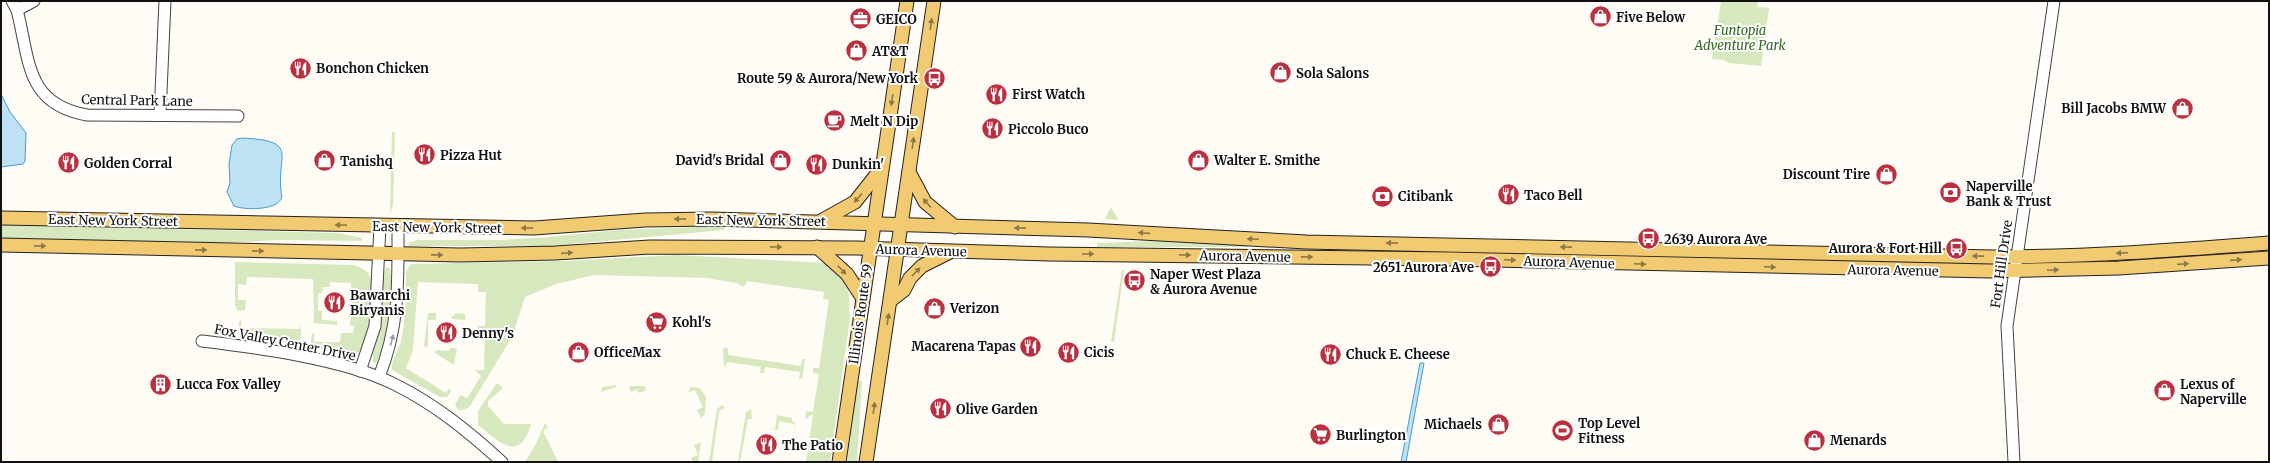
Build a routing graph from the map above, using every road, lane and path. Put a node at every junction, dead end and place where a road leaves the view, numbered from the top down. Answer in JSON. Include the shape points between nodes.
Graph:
{"nodes":[{"id":1,"x":34,"y":1,"type":"edge"},
{"id":2,"x":164,"y":1,"type":"edge"},
{"id":3,"x":907,"y":1,"type":"edge"},
{"id":4,"x":934,"y":1,"type":"edge"},
{"id":5,"x":2054,"y":1,"type":"edge"},
{"id":6,"x":15,"y":6,"type":"edge"},
{"id":7,"x":160,"y":115,"type":"junction"},
{"id":8,"x":238,"y":116,"type":"dead end"},
{"id":9,"x":882,"y":168,"type":"junction"},
{"id":10,"x":909,"y":172,"type":"junction"},
{"id":11,"x":1,"y":218,"type":"edge"},
{"id":12,"x":820,"y":221,"type":"junction"},
{"id":13,"x":873,"y":223,"type":"junction"},
{"id":14,"x":901,"y":224,"type":"junction"},
{"id":15,"x":380,"y":226,"type":"junction"},
{"id":16,"x":398,"y":226,"type":"junction"},
{"id":17,"x":955,"y":227,"type":"junction"},
{"id":18,"x":2269,"y":243,"type":"edge"},
{"id":19,"x":1,"y":245,"type":"edge"},
{"id":20,"x":817,"y":247,"type":"junction"},
{"id":21,"x":869,"y":248,"type":"junction"},
{"id":22,"x":898,"y":250,"type":"junction"},
{"id":23,"x":952,"y":251,"type":"junction"},
{"id":24,"x":379,"y":254,"type":"junction"},
{"id":25,"x":398,"y":254,"type":"junction"},
{"id":26,"x":2016,"y":257,"type":"junction"},
{"id":27,"x":2269,"y":258,"type":"edge"},
{"id":28,"x":2014,"y":271,"type":"junction"},
{"id":29,"x":862,"y":297,"type":"junction"},
{"id":30,"x":891,"y":300,"type":"junction"},
{"id":31,"x":202,"y":341,"type":"dead end"},
{"id":32,"x":360,"y":371,"type":"junction"},
{"id":33,"x":379,"y":377,"type":"junction"},
{"id":34,"x":502,"y":462,"type":"edge"},
{"id":35,"x":839,"y":462,"type":"edge"},
{"id":36,"x":866,"y":462,"type":"edge"},
{"id":37,"x":2014,"y":462,"type":"edge"}],
"edges":[{"from":1,"to":6,"type":"street"},
{"from":2,"to":7,"type":"street"},
{"from":3,"to":9,"type":"main road","name":"Illinois Route 59","one_way":true},
{"from":10,"to":4,"type":"main road","one_way":true},
{"from":5,"to":26,"type":"street","name":"Fort Hill Drive"},
{"from":6,"to":7,"type":"street","name":"Central Park Lane","via":[[35,81],[45,96],[63,108],[87,115]]},
{"from":7,"to":8,"type":"street","name":"Central Park Lane"},
{"from":9,"to":12,"type":"main road","one_way":true,"via":[[855,202]]},
{"from":9,"to":13,"type":"main road","name":"Illinois Route 59"},
{"from":10,"to":14,"type":"main road"},
{"from":17,"to":10,"type":"main road","one_way":true,"via":[[925,202]]},
{"from":15,"to":11,"type":"main road","name":"East New York Street","one_way":true},
{"from":12,"to":13,"type":"main road","name":"East New York Street"},
{"from":12,"to":16,"type":"main road","name":"East New York Street","one_way":true,"via":[[676,219],[534,228]]},
{"from":13,"to":14,"type":"main road","name":"Aurora Avenue"},
{"from":13,"to":21,"type":"main road","name":"Illinois Route 59"},
{"from":14,"to":17,"type":"main road","name":"Aurora Avenue"},
{"from":14,"to":22,"type":"main road"},
{"from":15,"to":16,"type":"main road","name":"East New York Street"},
{"from":15,"to":24,"type":"street"},
{"from":16,"to":25,"type":"street"},
{"from":26,"to":17,"type":"main road","name":"Aurora Avenue","one_way":true,"via":[[1306,242],[1095,230]]},
{"from":18,"to":26,"type":"main road","name":"Aurora Avenue","one_way":true,"via":[[2161,251]]},
{"from":19,"to":24,"type":"main road","name":"East New York Street","one_way":true},
{"from":20,"to":21,"type":"main road","name":"East New York Street"},
{"from":25,"to":20,"type":"main road","name":"East New York Street","one_way":true,"via":[[505,255],[656,247]]},
{"from":20,"to":29,"type":"main road","one_way":true,"via":[[847,274]]},
{"from":21,"to":22,"type":"main road","name":"Aurora Avenue"},
{"from":21,"to":29,"type":"main road","name":"Illinois Route 59"},
{"from":22,"to":23,"type":"main road","name":"Aurora Avenue"},
{"from":22,"to":30,"type":"main road"},
{"from":23,"to":28,"type":"main road","name":"Aurora Avenue","one_way":true},
{"from":30,"to":23,"type":"main road","one_way":true,"via":[[904,290],[910,278],[922,266]]},
{"from":24,"to":25,"type":"main road","name":"East New York Street"},
{"from":24,"to":32,"type":"street","via":[[375,326]]},
{"from":33,"to":25,"type":"street","one_way":true,"via":[[393,338]]},
{"from":26,"to":28,"type":"street","name":"Fort Hill Drive"},
{"from":28,"to":27,"type":"main road","name":"Aurora Avenue","one_way":true,"via":[[2119,268]]},
{"from":28,"to":37,"type":"street","name":"Fort Hill Drive","via":[[2007,342]]},
{"from":29,"to":35,"type":"main road","name":"Illinois Route 59"},
{"from":36,"to":30,"type":"main road","one_way":true},
{"from":31,"to":32,"type":"street","name":"Fox Valley Center Drive","via":[[292,355]]},
{"from":32,"to":33,"type":"street","name":"Fox Valley Center Drive"},
{"from":33,"to":34,"type":"street","name":"Fox Valley Center Drive","via":[[442,412],[472,434]]}]}
